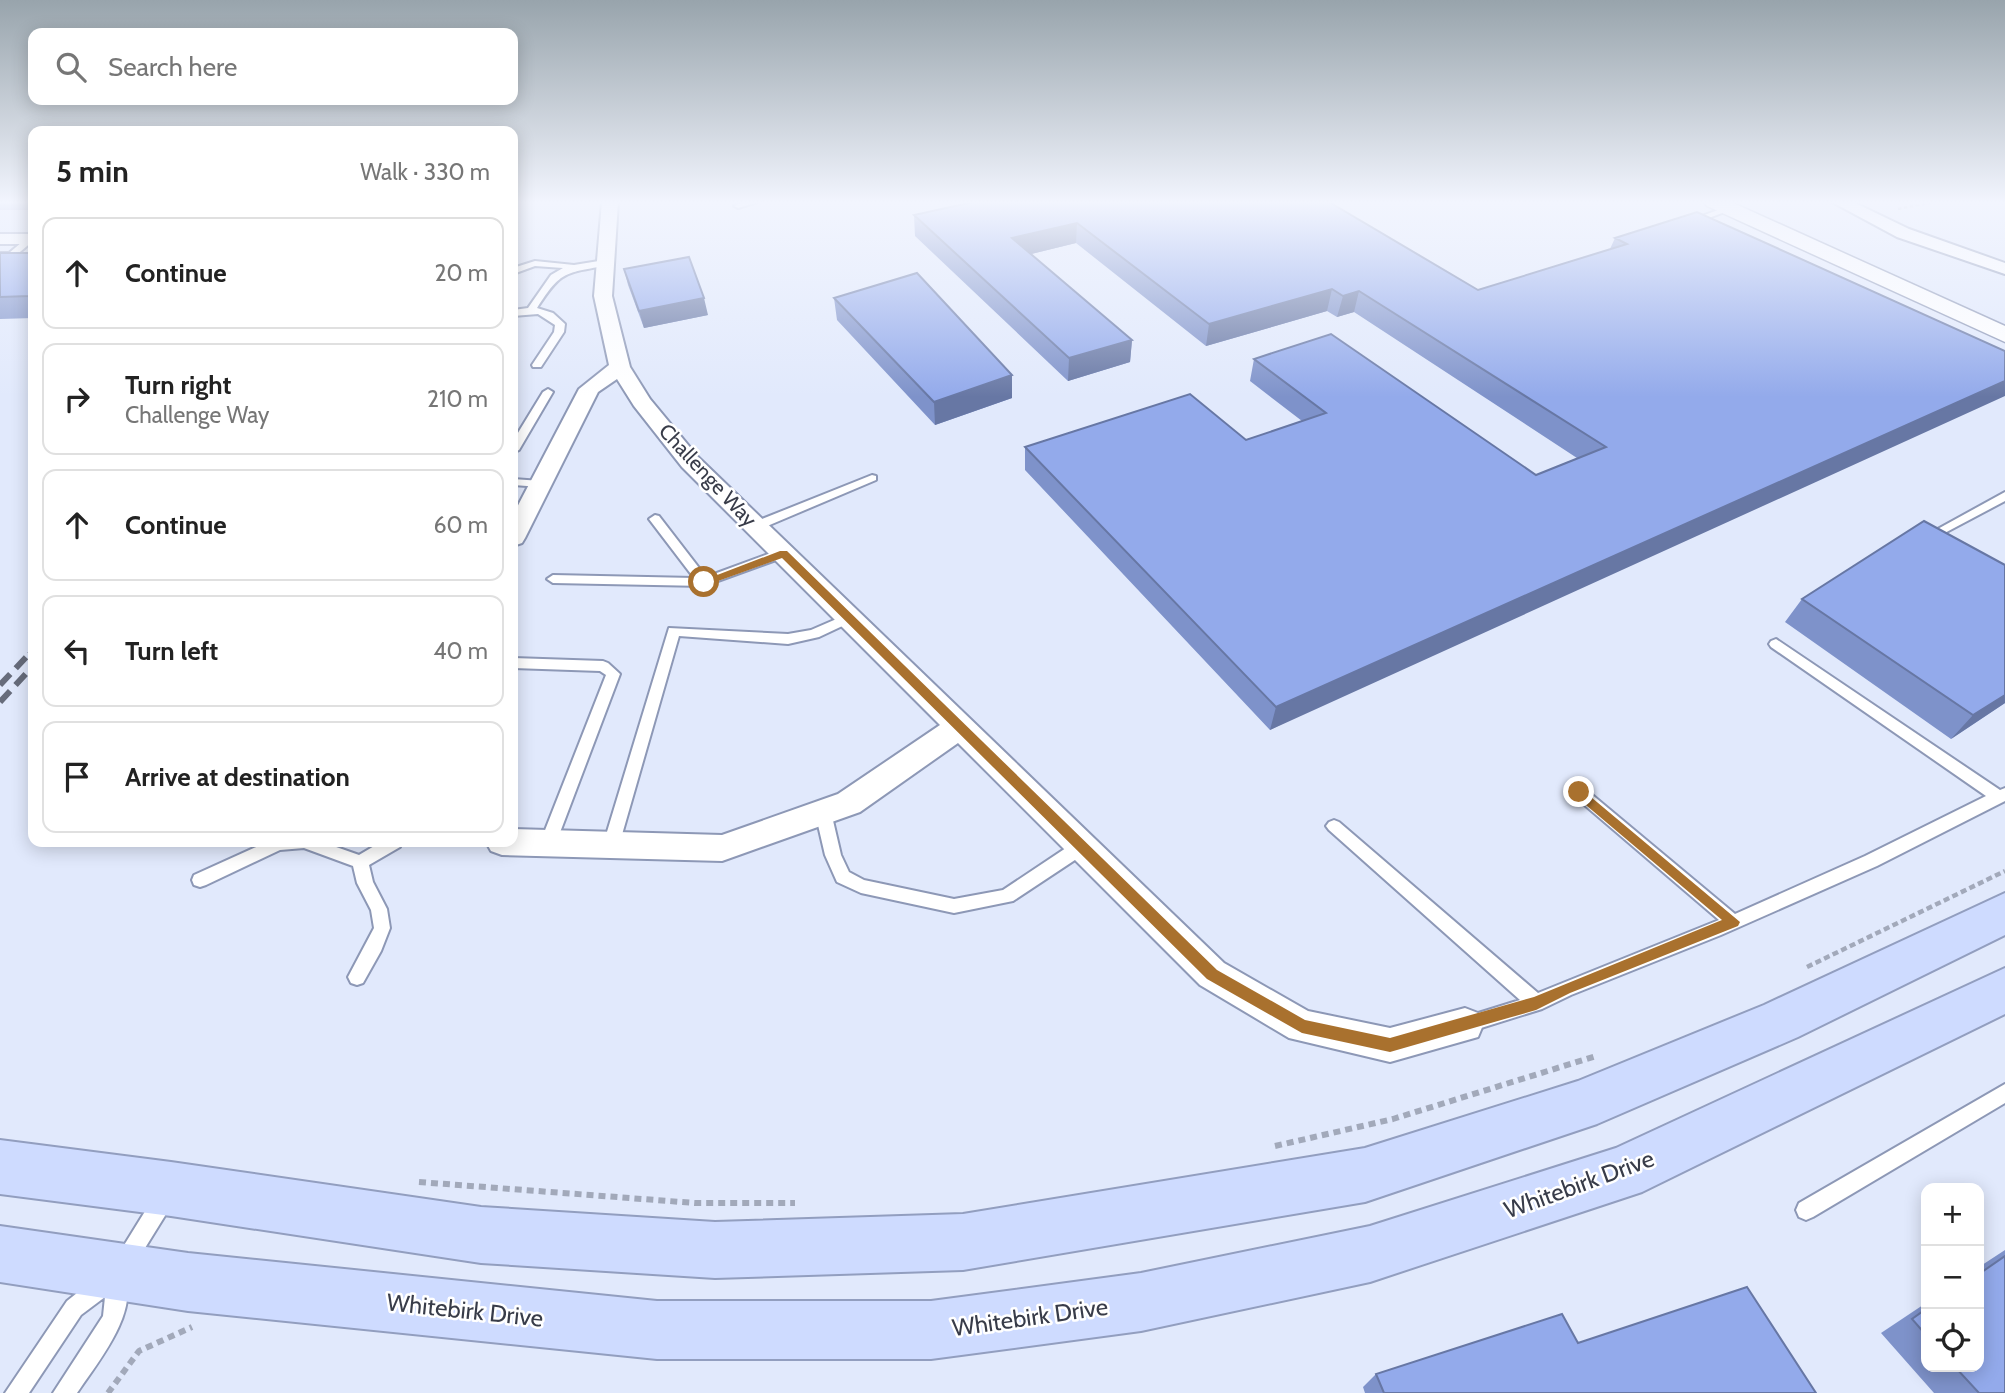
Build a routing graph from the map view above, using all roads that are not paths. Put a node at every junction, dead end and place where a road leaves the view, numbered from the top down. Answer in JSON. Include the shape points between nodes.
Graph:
{"nodes":[{"id":1,"x":575,"y":267,"type":"edge"},
{"id":2,"x":604,"y":267,"type":"edge"},
{"id":3,"x":1856,"y":267,"type":"edge"},
{"id":4,"x":534,"y":308,"type":"junction"},
{"id":5,"x":518,"y":312,"type":"edge"},
{"id":6,"x":2005,"y":335,"type":"edge"},
{"id":7,"x":537,"y":365,"type":"dead end"},
{"id":8,"x":620,"y":367,"type":"junction"},
{"id":9,"x":548,"y":392,"type":"dead end"},
{"id":10,"x":518,"y":442,"type":"edge"},
{"id":11,"x":872,"y":478,"type":"dead end"},
{"id":12,"x":518,"y":482,"type":"edge"},
{"id":13,"x":541,"y":484,"type":"junction"},
{"id":14,"x":2005,"y":496,"type":"edge"},
{"id":15,"x":654,"y":519,"type":"dead end"},
{"id":16,"x":756,"y":526,"type":"junction"},
{"id":17,"x":518,"y":528,"type":"edge"},
{"id":18,"x":1952,"y":548,"type":"edge"},
{"id":19,"x":783,"y":553,"type":"junction"},
{"id":20,"x":553,"y":579,"type":"dead end"},
{"id":21,"x":704,"y":582,"type":"junction"},
{"id":22,"x":848,"y":618,"type":"junction"},
{"id":23,"x":1776,"y":643,"type":"dead end"},
{"id":24,"x":518,"y":663,"type":"edge"},
{"id":25,"x":959,"y":727,"type":"junction"},
{"id":26,"x":1579,"y":792,"type":"dead end"},
{"id":27,"x":2002,"y":796,"type":"edge"},
{"id":28,"x":823,"y":812,"type":"junction"},
{"id":29,"x":1334,"y":826,"type":"dead end"},
{"id":30,"x":518,"y":842,"type":"edge"},
{"id":31,"x":548,"y":843,"type":"junction"},
{"id":32,"x":611,"y":845,"type":"junction"},
{"id":33,"x":272,"y":847,"type":"edge"},
{"id":34,"x":318,"y":847,"type":"edge"},
{"id":35,"x":386,"y":847,"type":"edge"},
{"id":36,"x":1081,"y":847,"type":"junction"},
{"id":37,"x":360,"y":862,"type":"junction"},
{"id":38,"x":200,"y":880,"type":"dead end"},
{"id":39,"x":2005,"y":913,"type":"edge"},
{"id":40,"x":1733,"y":922,"type":"junction"},
{"id":41,"x":357,"y":977,"type":"dead end"},
{"id":42,"x":2005,"y":990,"type":"edge"},
{"id":43,"x":1536,"y":1003,"type":"junction"},
{"id":44,"x":1465,"y":1025,"type":"joint"},
{"id":45,"x":2005,"y":1093,"type":"edge"},
{"id":46,"x":0,"y":1167,"type":"edge"},
{"id":47,"x":171,"y":1189,"type":"junction"},
{"id":48,"x":1805,"y":1210,"type":"dead end"},
{"id":49,"x":0,"y":1254,"type":"edge"},
{"id":50,"x":118,"y":1273,"type":"junction"},
{"id":51,"x":16,"y":1393,"type":"edge"},
{"id":52,"x":64,"y":1393,"type":"edge"}],
"edges":[{"from":1,"to":4,"type":"lane","via":[[554,275]]},
{"from":2,"to":8,"type":"street","name":"Challenge Way","via":[[603,296]]},
{"from":3,"to":6,"type":"street"},
{"from":4,"to":5,"type":"lane"},
{"from":4,"to":7,"type":"lane","via":[[560,324]]},
{"from":8,"to":13,"type":"street","via":[[589,389]]},
{"from":8,"to":16,"type":"street","name":"Challenge Way","via":[[641,402],[690,461]]},
{"from":9,"to":10,"type":"lane"},
{"from":11,"to":16,"type":"lane"},
{"from":12,"to":13,"type":"lane"},
{"from":13,"to":17,"type":"street"},
{"from":14,"to":18,"type":"lane","via":[[1931,536]]},
{"from":15,"to":21,"type":"lane"},
{"from":16,"to":19,"type":"street","name":"Challenge Way"},
{"from":19,"to":21,"type":"lane"},
{"from":19,"to":22,"type":"street","name":"Challenge Way"},
{"from":20,"to":21,"type":"lane"},
{"from":22,"to":25,"type":"street","name":"Challenge Way"},
{"from":22,"to":32,"type":"lane","via":[[814,634],[788,639],[674,631]]},
{"from":23,"to":27,"type":"lane"},
{"from":24,"to":31,"type":"lane","via":[[603,666],[613,674]]},
{"from":25,"to":28,"type":"street","via":[[849,803]]},
{"from":25,"to":36,"type":"street","name":"Challenge Way"},
{"from":26,"to":40,"type":"lane"},
{"from":27,"to":40,"type":"lane"},
{"from":28,"to":32,"type":"street","via":[[722,848]]},
{"from":28,"to":36,"type":"lane","via":[[843,877],[861,886],[954,905],[1007,896]]},
{"from":29,"to":43,"type":"lane"},
{"from":30,"to":31,"type":"street"},
{"from":31,"to":32,"type":"street"},
{"from":33,"to":38,"type":"lane"},
{"from":34,"to":37,"type":"lane"},
{"from":35,"to":37,"type":"lane"},
{"from":36,"to":44,"type":"street","name":"Challenge Way","via":[[1212,974],[1302,1026],[1390,1045]]},
{"from":37,"to":41,"type":"lane","via":[[382,928]]},
{"from":39,"to":47,"type":"highway","via":[[1781,1021],[1579,1106],[1365,1175],[963,1242],[715,1250],[495,1236]]},
{"from":40,"to":43,"type":"lane"},
{"from":42,"to":50,"type":"highway","name":"Whitebirk Drive","via":[[1623,1173],[1370,1254],[1140,1302],[931,1330],[657,1330]]},
{"from":43,"to":44,"type":"lane"},
{"from":45,"to":48,"type":"lane"},
{"from":46,"to":47,"type":"highway"},
{"from":47,"to":50,"type":"lane"},
{"from":49,"to":50,"type":"highway","name":"Whitebirk Drive"},
{"from":50,"to":51,"type":"lane","via":[[74,1308]]},
{"from":50,"to":52,"type":"lane","via":[[113,1319]]}]}
